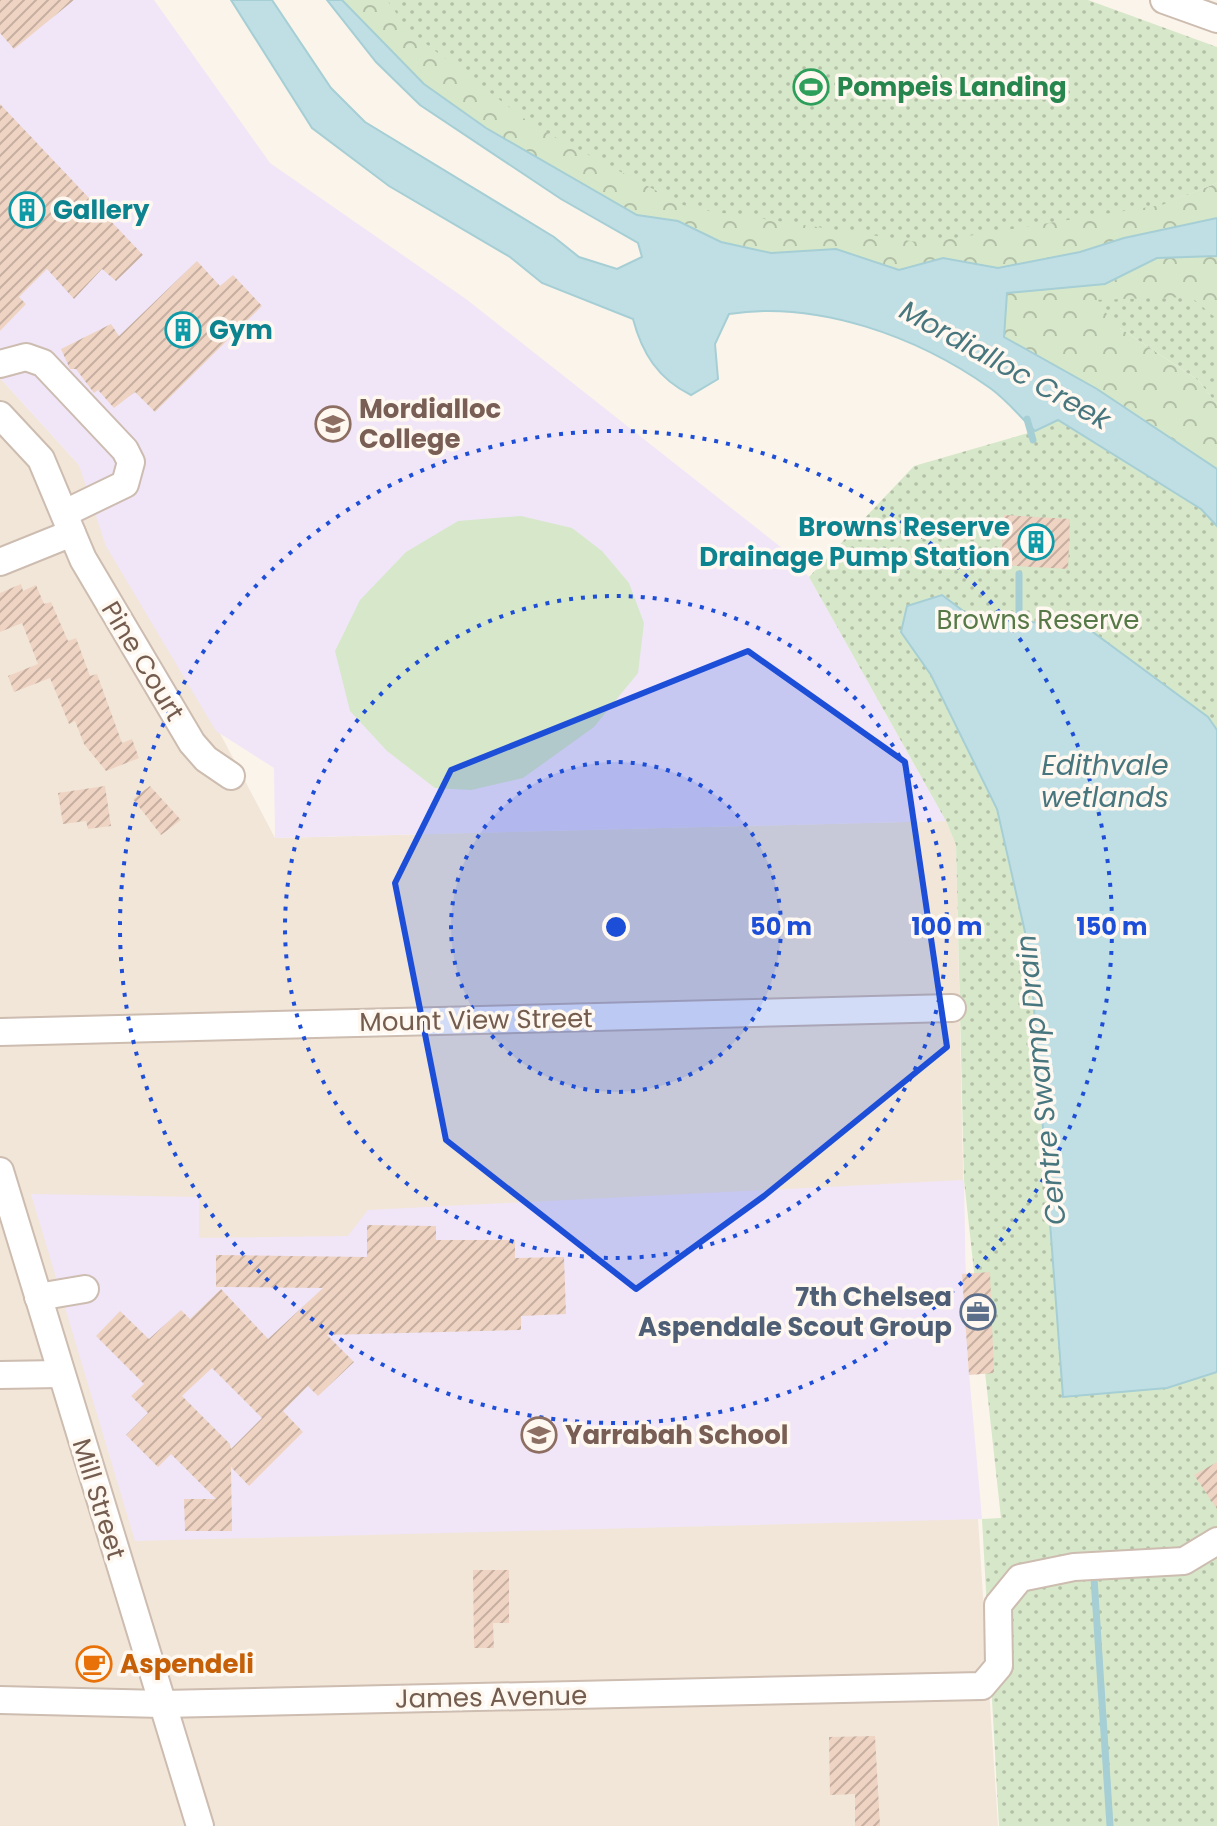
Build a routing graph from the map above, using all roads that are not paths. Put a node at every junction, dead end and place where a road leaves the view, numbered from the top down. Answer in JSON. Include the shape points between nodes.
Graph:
{"nodes":[{"id":1,"x":1164,"y":0,"type":"edge"},
{"id":2,"x":1211,"y":0,"type":"edge"},
{"id":3,"x":1217,"y":2,"type":"edge"},
{"id":4,"x":1217,"y":19,"type":"edge"},
{"id":5,"x":11,"y":355,"type":"edge"},
{"id":6,"x":0,"y":415,"type":"edge"},
{"id":7,"x":68,"y":523,"type":"junction"},
{"id":8,"x":0,"y":562,"type":"edge"},
{"id":9,"x":231,"y":776,"type":"dead end"},
{"id":10,"x":952,"y":1008,"type":"dead end"},
{"id":11,"x":0,"y":1032,"type":"edge"},
{"id":12,"x":0,"y":1171,"type":"edge"},
{"id":13,"x":85,"y":1289,"type":"dead end"},
{"id":14,"x":38,"y":1297,"type":"junction"},
{"id":15,"x":60,"y":1374,"type":"junction"},
{"id":16,"x":0,"y":1375,"type":"edge"},
{"id":17,"x":1217,"y":1541,"type":"edge"},
{"id":18,"x":0,"y":1700,"type":"edge"},
{"id":19,"x":162,"y":1704,"type":"junction"},
{"id":20,"x":200,"y":1826,"type":"edge"}],
"edges":[{"from":1,"to":4,"type":"street"},
{"from":2,"to":3,"type":"street"},
{"from":5,"to":7,"type":"street","via":[[43,363],[52,371],[131,462],[125,484]]},
{"from":6,"to":7,"type":"street","name":"Pine Court","via":[[41,459]]},
{"from":7,"to":8,"type":"street"},
{"from":7,"to":9,"type":"street","name":"Pine Court","via":[[83,559],[192,743]]},
{"from":10,"to":11,"type":"street","name":"Mount View Street"},
{"from":12,"to":14,"type":"street","name":"Mill Street"},
{"from":13,"to":14,"type":"street"},
{"from":14,"to":15,"type":"street","name":"Mill Street"},
{"from":15,"to":16,"type":"street"},
{"from":15,"to":19,"type":"street","name":"Mill Street"},
{"from":17,"to":19,"type":"street","name":"James Avenue","via":[[1184,1561],[1074,1567],[1020,1578],[998,1605],[999,1666],[982,1686]]},
{"from":18,"to":19,"type":"street","name":"James Avenue"},
{"from":19,"to":20,"type":"street","name":"Mill Street"}]}
